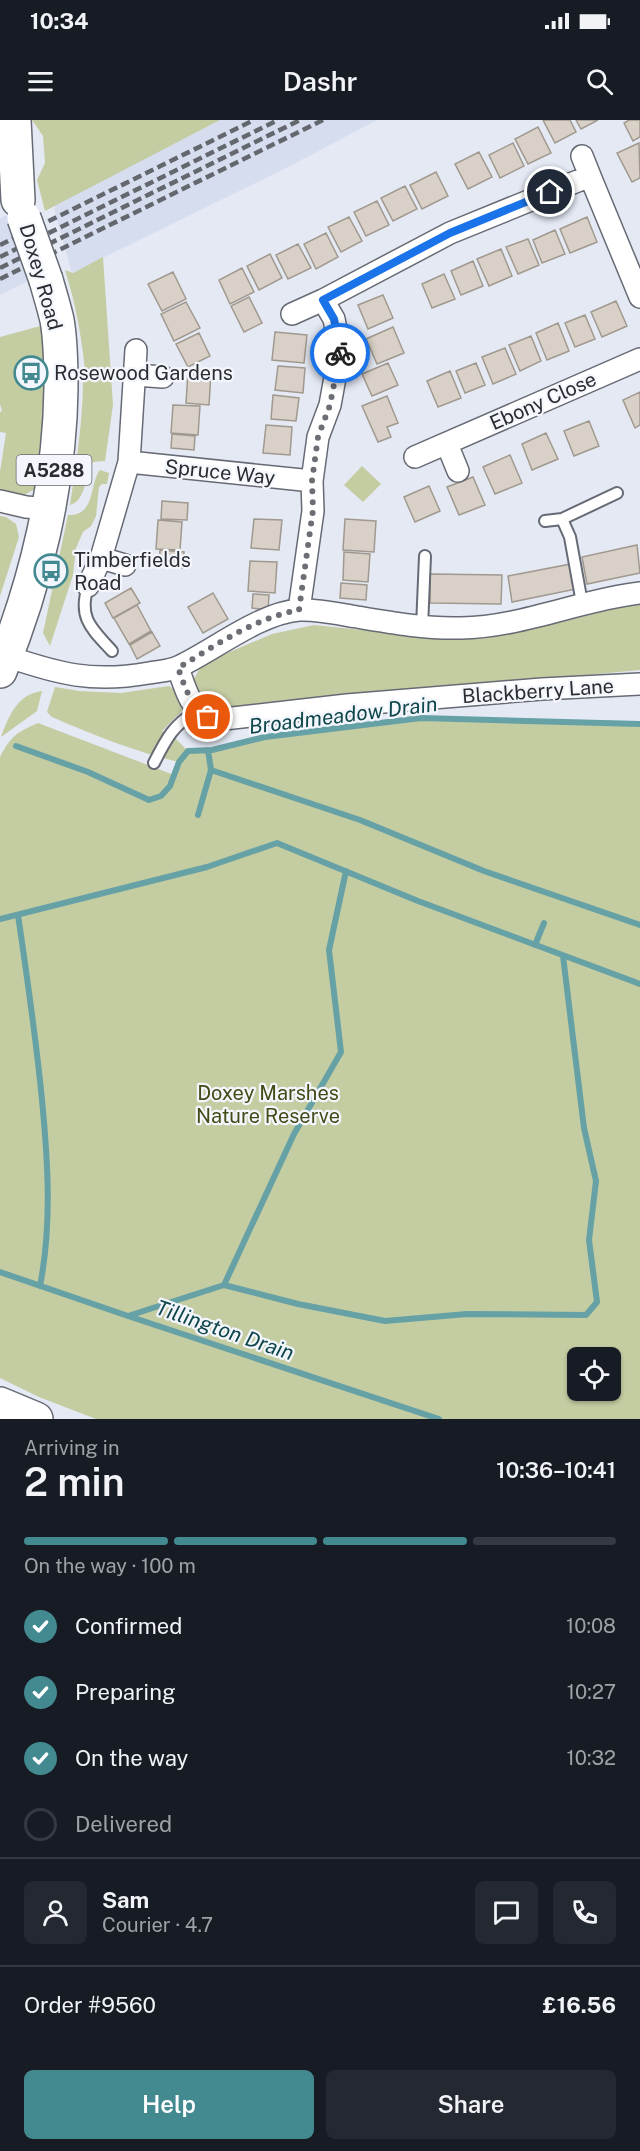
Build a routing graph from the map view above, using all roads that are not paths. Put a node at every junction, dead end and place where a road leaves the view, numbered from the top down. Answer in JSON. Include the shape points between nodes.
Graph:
{"nodes":[{"id":1,"x":14,"y":120,"type":"edge"},
{"id":2,"x":582,"y":156,"type":"dead end"},
{"id":3,"x":0,"y":157,"type":"edge"},
{"id":4,"x":590,"y":176,"type":"junction"},
{"id":5,"x":21,"y":209,"type":"junction"},
{"id":6,"x":640,"y":297,"type":"edge"},
{"id":7,"x":323,"y":300,"type":"junction"},
{"id":8,"x":292,"y":314,"type":"dead end"},
{"id":9,"x":136,"y":350,"type":"dead end"},
{"id":10,"x":640,"y":359,"type":"edge"},
{"id":11,"x":135,"y":375,"type":"junction"},
{"id":12,"x":163,"y":377,"type":"dead end"},
{"id":13,"x":447,"y":444,"type":"junction"},
{"id":14,"x":415,"y":457,"type":"dead end"},
{"id":15,"x":129,"y":462,"type":"junction"},
{"id":16,"x":458,"y":471,"type":"dead end"},
{"id":17,"x":312,"y":481,"type":"junction"},
{"id":18,"x":617,"y":493,"type":"dead end"},
{"id":19,"x":0,"y":501,"type":"edge"},
{"id":20,"x":49,"y":509,"type":"junction"},
{"id":21,"x":562,"y":519,"type":"junction"},
{"id":22,"x":545,"y":521,"type":"dead end"},
{"id":23,"x":424,"y":556,"type":"dead end"},
{"id":24,"x":101,"y":558,"type":"junction"},
{"id":25,"x":125,"y":565,"type":"dead end"},
{"id":26,"x":88,"y":586,"type":"joint"},
{"id":27,"x":640,"y":593,"type":"edge"},
{"id":28,"x":582,"y":603,"type":"junction"},
{"id":29,"x":299,"y":610,"type":"junction"},
{"id":30,"x":422,"y":627,"type":"junction"},
{"id":31,"x":112,"y":651,"type":"dead end"},
{"id":32,"x":3,"y":664,"type":"edge"},
{"id":33,"x":178,"y":668,"type":"junction"},
{"id":34,"x":640,"y":684,"type":"edge"},
{"id":35,"x":197,"y":710,"type":"junction"},
{"id":36,"x":154,"y":763,"type":"dead end"},
{"id":37,"x":0,"y":1404,"type":"edge"},
{"id":38,"x":36,"y":1419,"type":"edge"}],
"edges":[{"from":1,"to":5,"type":"main road","name":"Doxey Road","number":"A5288"},
{"from":2,"to":4,"type":"street"},
{"from":3,"to":5,"type":"main road","name":"Doxey Road","number":"A5288"},
{"from":4,"to":6,"type":"street"},
{"from":4,"to":7,"type":"street","via":[[450,233]]},
{"from":5,"to":20,"type":"main road","name":"Doxey Road","number":"A5288","bridge":true,"via":[[57,322],[60,423]]},
{"from":7,"to":8,"type":"street"},
{"from":7,"to":17,"type":"street","via":[[334,319],[340,350],[330,405],[318,437]]},
{"from":9,"to":11,"type":"street"},
{"from":10,"to":13,"type":"street","name":"Ebony Close"},
{"from":11,"to":12,"type":"street"},
{"from":11,"to":15,"type":"street"},
{"from":13,"to":14,"type":"street","name":"Ebony Close"},
{"from":13,"to":16,"type":"street"},
{"from":15,"to":17,"type":"street","name":"Spruce Way"},
{"from":15,"to":24,"type":"street"},
{"from":17,"to":29,"type":"street","via":[[313,510]]},
{"from":18,"to":21,"type":"lane"},
{"from":19,"to":20,"type":"street"},
{"from":20,"to":32,"type":"main road","name":"Doxey Road","number":"A5288","via":[[22,612]]},
{"from":21,"to":22,"type":"lane"},
{"from":21,"to":28,"type":"lane","via":[[570,537]]},
{"from":23,"to":30,"type":"lane"},
{"from":24,"to":25,"type":"street"},
{"from":24,"to":26,"type":"street"},
{"from":26,"to":31,"type":"lane","via":[[83,602],[87,620]]},
{"from":27,"to":28,"type":"street"},
{"from":28,"to":30,"type":"street","via":[[513,621],[462,628]]},
{"from":29,"to":30,"type":"street"},
{"from":29,"to":33,"type":"street","via":[[280,613]]},
{"from":32,"to":33,"type":"street","via":[[100,678]]},
{"from":33,"to":35,"type":"street"},
{"from":34,"to":35,"type":"street","name":"Blackberry Lane","via":[[347,705],[236,718],[208,717]]},
{"from":35,"to":36,"type":"lane","via":[[169,734]]},
{"from":37,"to":38,"type":"main road"}]}
